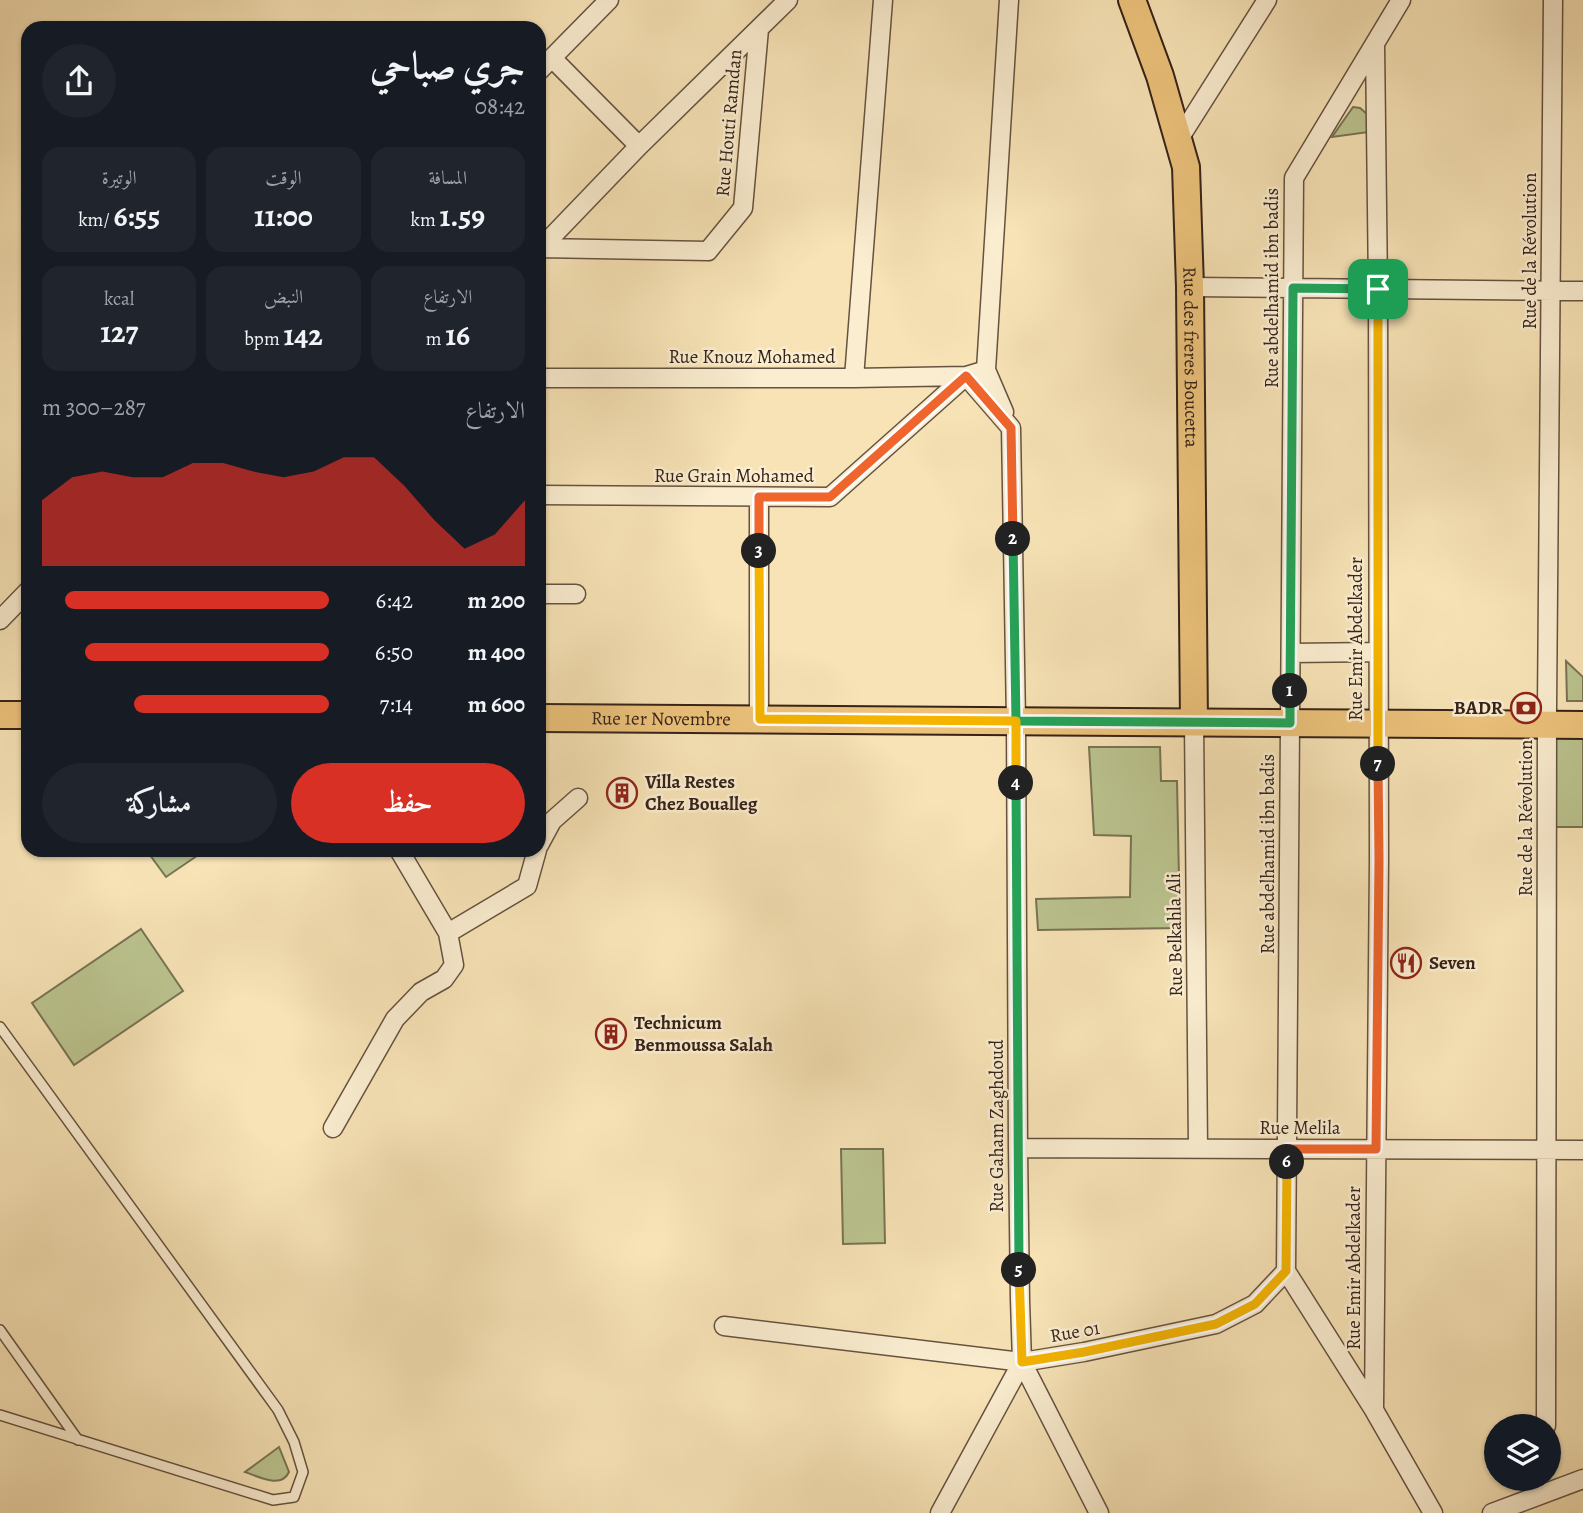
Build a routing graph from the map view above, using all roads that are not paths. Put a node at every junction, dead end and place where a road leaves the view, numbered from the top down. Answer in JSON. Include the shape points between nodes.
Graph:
{"nodes":[{"id":1,"x":609,"y":0,"type":"edge"},
{"id":2,"x":788,"y":0,"type":"edge"},
{"id":3,"x":884,"y":0,"type":"edge"},
{"id":4,"x":1009,"y":0,"type":"edge"},
{"id":5,"x":1132,"y":0,"type":"edge"},
{"id":6,"x":1267,"y":0,"type":"edge"},
{"id":7,"x":1401,"y":0,"type":"edge"},
{"id":8,"x":1553,"y":0,"type":"edge"},
{"id":9,"x":759,"y":29,"type":"junction"},
{"id":10,"x":1375,"y":44,"type":"junction"},
{"id":11,"x":552,"y":58,"type":"junction"},
{"id":12,"x":546,"y":64,"type":"edge"},
{"id":13,"x":1179,"y":139,"type":"junction"},
{"id":14,"x":639,"y":146,"type":"junction"},
{"id":15,"x":546,"y":243,"type":"edge"},
{"id":16,"x":546,"y":249,"type":"edge"},
{"id":17,"x":1190,"y":287,"type":"junction"},
{"id":18,"x":1293,"y":288,"type":"junction"},
{"id":19,"x":1378,"y":289,"type":"junction"},
{"id":20,"x":1550,"y":290,"type":"junction"},
{"id":21,"x":1583,"y":291,"type":"edge"},
{"id":22,"x":986,"y":370,"type":"junction"},
{"id":23,"x":966,"y":376,"type":"junction"},
{"id":24,"x":546,"y":378,"type":"edge"},
{"id":25,"x":854,"y":378,"type":"junction"},
{"id":26,"x":1011,"y":428,"type":"junction"},
{"id":27,"x":546,"y":495,"type":"edge"},
{"id":28,"x":759,"y":497,"type":"junction"},
{"id":29,"x":546,"y":594,"type":"edge"},
{"id":30,"x":576,"y":594,"type":"dead end"},
{"id":31,"x":21,"y":598,"type":"edge"},
{"id":32,"x":0,"y":620,"type":"edge"},
{"id":33,"x":1377,"y":652,"type":"junction"},
{"id":34,"x":1291,"y":653,"type":"junction"},
{"id":35,"x":0,"y":715,"type":"edge"},
{"id":36,"x":21,"y":715,"type":"edge"},
{"id":37,"x":546,"y":718,"type":"edge"},
{"id":38,"x":760,"y":719,"type":"junction"},
{"id":39,"x":1016,"y":721,"type":"junction"},
{"id":40,"x":1194,"y":722,"type":"junction"},
{"id":41,"x":1290,"y":723,"type":"junction"},
{"id":42,"x":1377,"y":723,"type":"junction"},
{"id":43,"x":1547,"y":724,"type":"junction"},
{"id":44,"x":1583,"y":725,"type":"edge"},
{"id":45,"x":578,"y":798,"type":"dead end"},
{"id":46,"x":546,"y":832,"type":"edge"},
{"id":47,"x":404,"y":857,"type":"edge"},
{"id":48,"x":535,"y":857,"type":"edge"},
{"id":49,"x":448,"y":933,"type":"junction"},
{"id":50,"x":0,"y":1027,"type":"edge"},
{"id":51,"x":332,"y":1128,"type":"dead end"},
{"id":52,"x":1017,"y":1148,"type":"junction"},
{"id":53,"x":1198,"y":1149,"type":"junction"},
{"id":54,"x":1287,"y":1149,"type":"junction"},
{"id":55,"x":1376,"y":1149,"type":"junction"},
{"id":56,"x":1545,"y":1150,"type":"junction"},
{"id":57,"x":1583,"y":1150,"type":"edge"},
{"id":58,"x":1286,"y":1271,"type":"junction"},
{"id":59,"x":724,"y":1326,"type":"dead end"},
{"id":60,"x":0,"y":1330,"type":"edge"},
{"id":61,"x":1022,"y":1362,"type":"junction"},
{"id":62,"x":1374,"y":1410,"type":"junction"},
{"id":63,"x":1546,"y":1414,"type":"edge"},
{"id":64,"x":0,"y":1415,"type":"edge"},
{"id":65,"x":78,"y":1440,"type":"junction"},
{"id":66,"x":1583,"y":1479,"type":"edge"},
{"id":67,"x":1561,"y":1483,"type":"edge"},
{"id":68,"x":1536,"y":1491,"type":"edge"},
{"id":69,"x":940,"y":1513,"type":"edge"},
{"id":70,"x":1099,"y":1513,"type":"edge"},
{"id":71,"x":1433,"y":1513,"type":"edge"},
{"id":72,"x":1492,"y":1513,"type":"edge"}],
"edges":[{"from":1,"to":11,"type":"street"},
{"from":2,"to":9,"type":"street"},
{"from":3,"to":25,"type":"street"},
{"from":4,"to":22,"type":"street"},
{"from":5,"to":13,"type":"main road","name":"Rue des freres Boucetta"},
{"from":6,"to":13,"type":"street"},
{"from":7,"to":10,"type":"street"},
{"from":8,"to":20,"type":"street","name":"Rue de la Révolution"},
{"from":9,"to":14,"type":"street"},
{"from":9,"to":16,"type":"street","name":"Rue Houti Ramdan","via":[[743,208],[708,251]]},
{"from":10,"to":18,"type":"street","name":"Rue abdelhamid ibn badis","via":[[1294,178]]},
{"from":10,"to":19,"type":"street","name":"Rue Emir Abdelkader"},
{"from":11,"to":12,"type":"street"},
{"from":11,"to":14,"type":"street"},
{"from":13,"to":17,"type":"main road","name":"Rue des freres Boucetta","via":[[1186,167]]},
{"from":14,"to":15,"type":"street"},
{"from":17,"to":18,"type":"street"},
{"from":17,"to":40,"type":"main road","name":"Rue des freres Boucetta"},
{"from":18,"to":19,"type":"street"},
{"from":18,"to":34,"type":"street","name":"Rue abdelhamid ibn badis"},
{"from":19,"to":20,"type":"street"},
{"from":19,"to":33,"type":"street","name":"Rue Emir Abdelkader"},
{"from":20,"to":21,"type":"street"},
{"from":20,"to":43,"type":"street","name":"Rue de la Révolution"},
{"from":22,"to":23,"type":"street"},
{"from":22,"to":26,"type":"street"},
{"from":23,"to":25,"type":"street","name":"Rue Knouz Mohamed"},
{"from":23,"to":26,"type":"street"},
{"from":23,"to":28,"type":"street","name":"Rue Grain Mohamed","via":[[830,497]]},
{"from":24,"to":25,"type":"street","name":"Rue Knouz Mohamed"},
{"from":26,"to":39,"type":"street","name":"Rue Gaham Zaghdoud"},
{"from":27,"to":28,"type":"street","name":"Rue Grain Mohamed"},
{"from":28,"to":38,"type":"street"},
{"from":29,"to":30,"type":"street"},
{"from":31,"to":32,"type":"street"},
{"from":33,"to":34,"type":"street"},
{"from":33,"to":42,"type":"street","name":"Rue Emir Abdelkader"},
{"from":34,"to":41,"type":"street","name":"Rue abdelhamid ibn badis"},
{"from":35,"to":36,"type":"main road"},
{"from":37,"to":38,"type":"main road","name":"Rue 1er Novembre"},
{"from":38,"to":39,"type":"main road","name":"Rue 1er Novembre"},
{"from":39,"to":40,"type":"main road","name":"Rue 1er Novembre"},
{"from":39,"to":52,"type":"street","name":"Rue Gaham Zaghdoud"},
{"from":40,"to":41,"type":"main road","name":"Rue 1er Novembre"},
{"from":40,"to":53,"type":"street","name":"Rue Belkahla Ali"},
{"from":41,"to":42,"type":"main road","name":"Rue 1er Novembre"},
{"from":41,"to":54,"type":"street","name":"Rue abdelhamid ibn badis"},
{"from":42,"to":43,"type":"main road","name":"Rue 1er Novembre"},
{"from":42,"to":55,"type":"street","name":"Rue Emir Abdelkader"},
{"from":43,"to":44,"type":"main road","name":"Rue 1er Novembre"},
{"from":43,"to":56,"type":"street","name":"Rue de la Révolution"},
{"from":45,"to":46,"type":"street"},
{"from":47,"to":49,"type":"street"},
{"from":48,"to":49,"type":"street","via":[[527,886]]},
{"from":49,"to":51,"type":"street","via":[[454,965],[444,979],[421,992],[395,1019]]},
{"from":50,"to":65,"type":"lane","via":[[278,1410],[303,1472],[293,1497],[273,1500]]},
{"from":52,"to":53,"type":"street","name":"Rue Melila"},
{"from":52,"to":61,"type":"street","name":"Rue Gaham Zaghdoud"},
{"from":53,"to":54,"type":"street","name":"Rue Melila"},
{"from":54,"to":55,"type":"street","name":"Rue Melila"},
{"from":54,"to":58,"type":"street","name":"Rue abdelhamid ibn badis"},
{"from":55,"to":56,"type":"street","name":"Rue Melila"},
{"from":55,"to":62,"type":"street","name":"Rue Emir Abdelkader"},
{"from":56,"to":57,"type":"street","name":"Rue Melila"},
{"from":56,"to":63,"type":"street","name":"Rue de la Révolution"},
{"from":58,"to":61,"type":"street","name":"Rue 01","via":[[1255,1304],[1216,1324]]},
{"from":58,"to":62,"type":"street"},
{"from":59,"to":61,"type":"street","name":"Rue 01"},
{"from":60,"to":65,"type":"lane"},
{"from":61,"to":69,"type":"street"},
{"from":61,"to":70,"type":"street","name":"Rue Gaham Zaghdoud"},
{"from":62,"to":71,"type":"street"},
{"from":64,"to":65,"type":"lane"},
{"from":66,"to":67,"type":"street"},
{"from":68,"to":72,"type":"street"}]}
